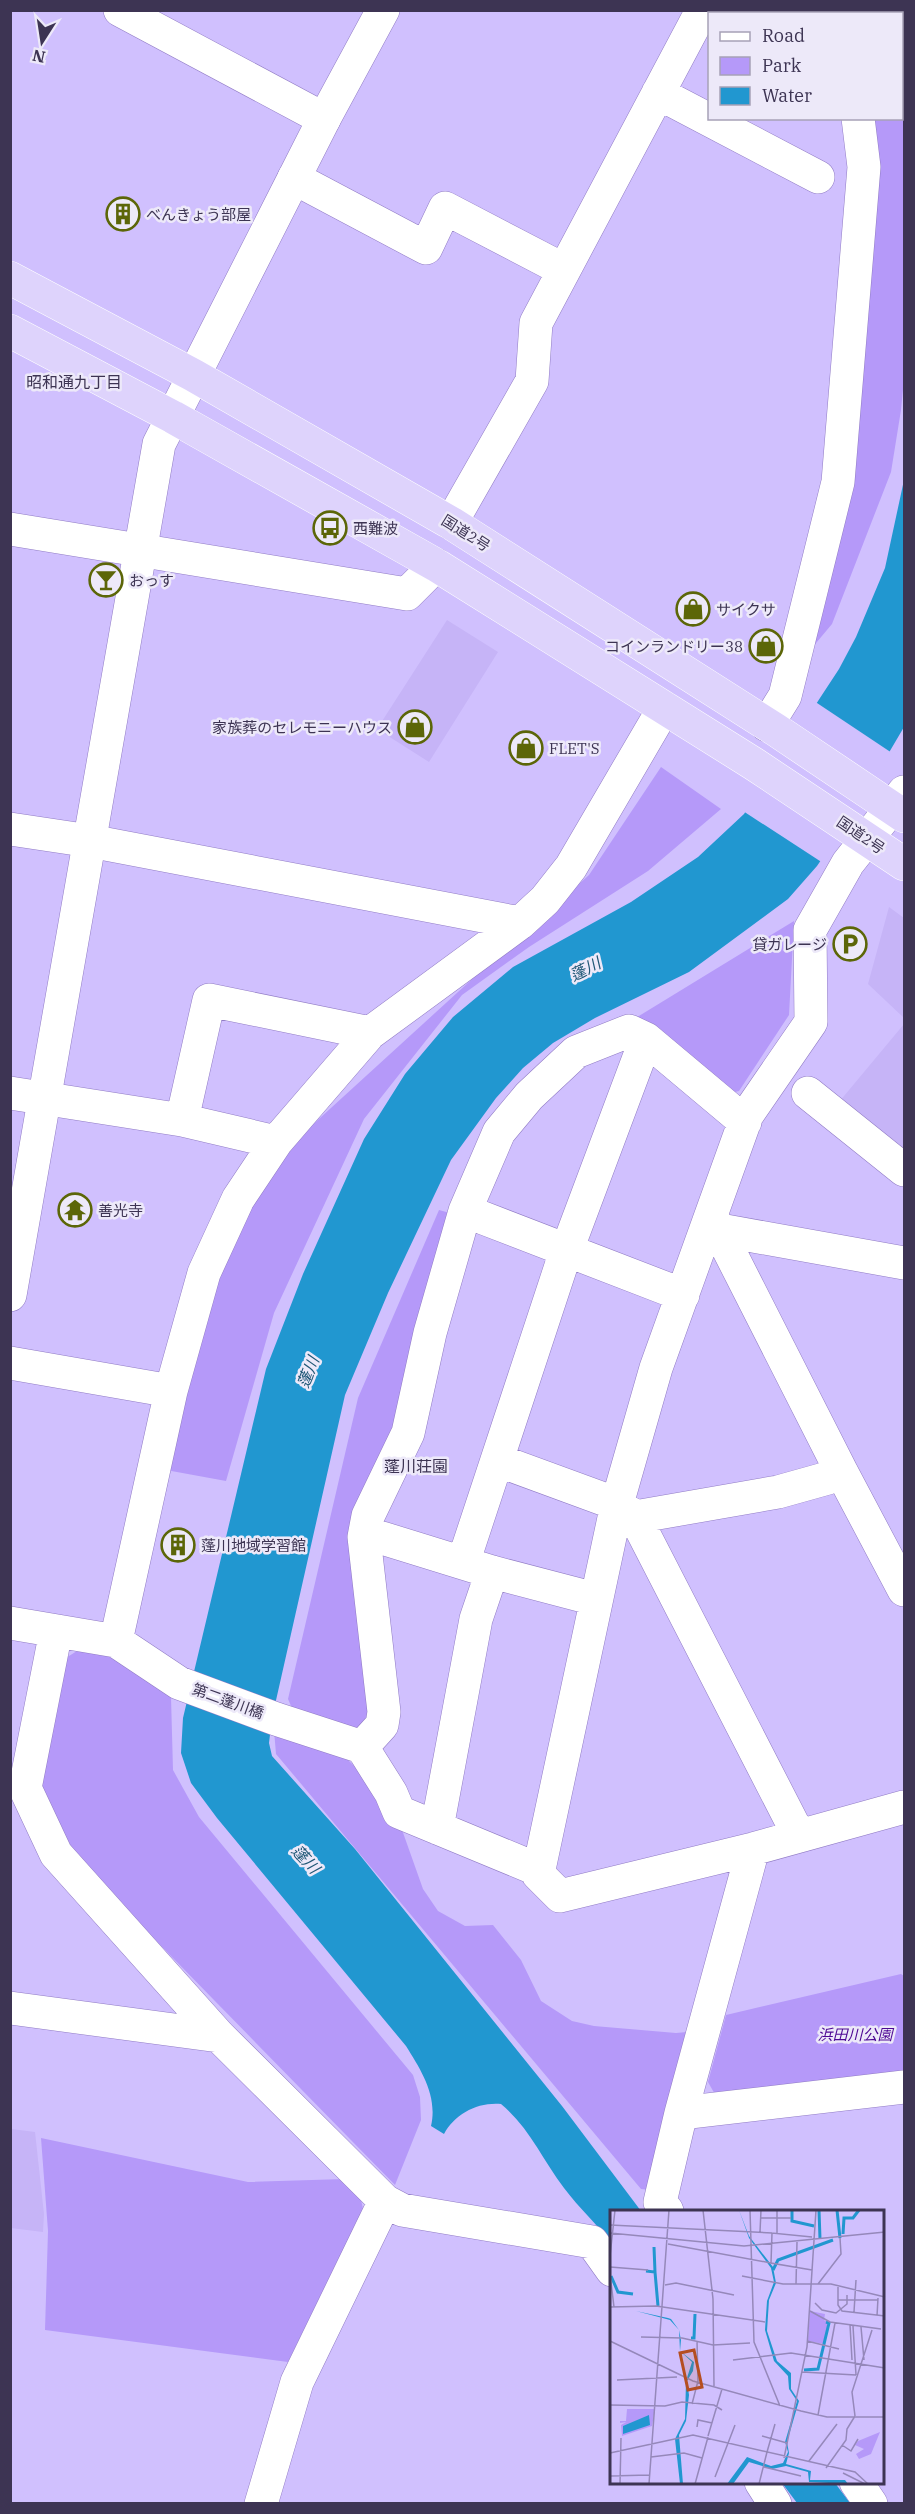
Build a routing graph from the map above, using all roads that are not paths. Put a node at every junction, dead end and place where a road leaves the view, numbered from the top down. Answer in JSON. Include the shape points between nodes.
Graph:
{"nodes":[{"id":1,"x":120,"y":10,"type":"edge"},
{"id":2,"x":383,"y":10,"type":"edge"},
{"id":3,"x":695,"y":19,"type":"edge"},
{"id":4,"x":658,"y":93,"type":"junction"},
{"id":5,"x":324,"y":119,"type":"junction"},
{"id":6,"x":708,"y":119,"type":"edge"},
{"id":7,"x":709,"y":120,"type":"edge"},
{"id":8,"x":858,"y":120,"type":"edge"},
{"id":9,"x":818,"y":177,"type":"dead end"},
{"id":10,"x":294,"y":178,"type":"junction"},
{"id":11,"x":564,"y":270,"type":"junction"},
{"id":12,"x":10,"y":278,"type":"edge"},
{"id":13,"x":10,"y":331,"type":"edge"},
{"id":14,"x":194,"y":375,"type":"junction"},
{"id":15,"x":173,"y":417,"type":"junction"},
{"id":16,"x":451,"y":523,"type":"junction"},
{"id":17,"x":10,"y":529,"type":"edge"},
{"id":18,"x":140,"y":551,"type":"junction"},
{"id":19,"x":436,"y":565,"type":"junction"},
{"id":20,"x":664,"y":708,"type":"junction"},
{"id":21,"x":772,"y":727,"type":"junction"},
{"id":22,"x":895,"y":803,"type":"edge"},
{"id":23,"x":10,"y":829,"type":"edge"},
{"id":24,"x":862,"y":835,"type":"junction"},
{"id":25,"x":90,"y":841,"type":"junction"},
{"id":26,"x":904,"y":864,"type":"edge"},
{"id":27,"x":520,"y":923,"type":"junction"},
{"id":28,"x":370,"y":1033,"type":"junction"},
{"id":29,"x":646,"y":1040,"type":"junction"},
{"id":30,"x":10,"y":1093,"type":"edge"},
{"id":31,"x":808,"y":1093,"type":"dead end"},
{"id":32,"x":45,"y":1098,"type":"junction"},
{"id":33,"x":182,"y":1120,"type":"junction"},
{"id":34,"x":745,"y":1122,"type":"junction"},
{"id":35,"x":276,"y":1142,"type":"junction"},
{"id":36,"x":904,"y":1170,"type":"edge"},
{"id":37,"x":465,"y":1211,"type":"junction"},
{"id":38,"x":716,"y":1223,"type":"junction"},
{"id":39,"x":567,"y":1250,"type":"junction"},
{"id":40,"x":904,"y":1263,"type":"edge"},
{"id":41,"x":10,"y":1295,"type":"edge"},
{"id":42,"x":683,"y":1295,"type":"junction"},
{"id":43,"x":10,"y":1363,"type":"edge"},
{"id":44,"x":171,"y":1392,"type":"junction"},
{"id":45,"x":497,"y":1460,"type":"junction"},
{"id":46,"x":841,"y":1471,"type":"junction"},
{"id":47,"x":626,"y":1511,"type":"junction"},
{"id":48,"x":382,"y":1538,"type":"dead end"},
{"id":49,"x":477,"y":1567,"type":"junction"},
{"id":50,"x":901,"y":1572,"type":"edge"},
{"id":51,"x":595,"y":1599,"type":"junction"},
{"id":52,"x":10,"y":1623,"type":"edge"},
{"id":53,"x":56,"y":1631,"type":"junction"},
{"id":54,"x":116,"y":1641,"type":"junction"},
{"id":55,"x":363,"y":1747,"type":"junction"},
{"id":56,"x":18,"y":1787,"type":"edge"},
{"id":57,"x":904,"y":1807,"type":"edge"},
{"id":58,"x":437,"y":1828,"type":"junction"},
{"id":59,"x":799,"y":1836,"type":"junction"},
{"id":60,"x":753,"y":1849,"type":"junction"},
{"id":61,"x":539,"y":1870,"type":"junction"},
{"id":62,"x":10,"y":2008,"type":"edge"},
{"id":63,"x":219,"y":2036,"type":"junction"},
{"id":64,"x":904,"y":2086,"type":"edge"},
{"id":65,"x":681,"y":2112,"type":"junction"},
{"id":66,"x":385,"y":2201,"type":"junction"},
{"id":67,"x":666,"y":2210,"type":"edge"},
{"id":68,"x":610,"y":2267,"type":"edge"},
{"id":69,"x":762,"y":2484,"type":"edge"},
{"id":70,"x":857,"y":2484,"type":"edge"},
{"id":71,"x":261,"y":2504,"type":"edge"},
{"id":72,"x":775,"y":2504,"type":"edge"},
{"id":73,"x":871,"y":2504,"type":"edge"}],
"edges":[{"from":1,"to":5,"type":"street"},
{"from":2,"to":5,"type":"street"},
{"from":3,"to":4,"type":"street"},
{"from":4,"to":6,"type":"street"},
{"from":4,"to":11,"type":"street"},
{"from":5,"to":10,"type":"street"},
{"from":7,"to":9,"type":"street"},
{"from":8,"to":21,"type":"street","via":[[864,167],[838,482],[785,696]]},
{"from":10,"to":11,"type":"street","via":[[426,248],[445,208]]},
{"from":10,"to":14,"type":"street"},
{"from":11,"to":16,"type":"street","via":[[536,323],[532,381]]},
{"from":12,"to":14,"type":"highway","name":"国道2号"},
{"from":13,"to":15,"type":"highway","name":"国道2号"},
{"from":14,"to":15,"type":"street"},
{"from":14,"to":16,"type":"highway","name":"国道2号"},
{"from":15,"to":18,"type":"street","via":[[159,444]]},
{"from":15,"to":19,"type":"highway","name":"国道2号"},
{"from":16,"to":21,"type":"highway","name":"国道2号"},
{"from":17,"to":18,"type":"street"},
{"from":18,"to":19,"type":"street","via":[[407,594]]},
{"from":18,"to":25,"type":"street"},
{"from":19,"to":20,"type":"highway","name":"国道2号"},
{"from":20,"to":24,"type":"highway","name":"国道2号"},
{"from":20,"to":27,"type":"street","via":[[571,867]]},
{"from":21,"to":22,"type":"highway","name":"国道2号"},
{"from":22,"to":24,"type":"street"},
{"from":23,"to":25,"type":"street"},
{"from":24,"to":26,"type":"highway","name":"国道2号"},
{"from":24,"to":34,"type":"street","via":[[810,930],[811,1022]]},
{"from":25,"to":27,"type":"street"},
{"from":25,"to":32,"type":"street"},
{"from":27,"to":28,"type":"street"},
{"from":28,"to":33,"type":"street","via":[[209,1000]]},
{"from":28,"to":35,"type":"street"},
{"from":29,"to":34,"type":"street"},
{"from":29,"to":37,"type":"street","via":[[629,1031],[576,1052],[529,1096],[499,1132]]},
{"from":29,"to":39,"type":"street"},
{"from":30,"to":32,"type":"street"},
{"from":31,"to":36,"type":"street"},
{"from":32,"to":33,"type":"street"},
{"from":32,"to":41,"type":"street"},
{"from":33,"to":35,"type":"street"},
{"from":34,"to":38,"type":"street"},
{"from":35,"to":44,"type":"street","via":[[238,1199],[204,1273]]},
{"from":37,"to":39,"type":"street"},
{"from":37,"to":55,"type":"street","via":[[430,1333],[408,1433],[364,1532],[384,1712],[382,1725]]},
{"from":38,"to":40,"type":"street"},
{"from":38,"to":42,"type":"street"},
{"from":38,"to":46,"type":"street"},
{"from":39,"to":42,"type":"street"},
{"from":39,"to":45,"type":"street"},
{"from":42,"to":47,"type":"street","via":[[657,1368]]},
{"from":43,"to":44,"type":"street"},
{"from":44,"to":54,"type":"street"},
{"from":45,"to":47,"type":"street"},
{"from":45,"to":49,"type":"street"},
{"from":46,"to":47,"type":"street","via":[[778,1492]]},
{"from":46,"to":50,"type":"street"},
{"from":47,"to":51,"type":"street"},
{"from":47,"to":59,"type":"street"},
{"from":48,"to":49,"type":"street"},
{"from":49,"to":51,"type":"street"},
{"from":49,"to":58,"type":"street","via":[[476,1619]]},
{"from":51,"to":61,"type":"street"},
{"from":52,"to":53,"type":"street"},
{"from":53,"to":54,"type":"street"},
{"from":53,"to":56,"type":"street"},
{"from":54,"to":55,"type":"street","name":"第二蓬川橋","via":[[179,1683]]},
{"from":55,"to":58,"type":"street","via":[[399,1812]]},
{"from":56,"to":63,"type":"street","via":[[56,1854]]},
{"from":57,"to":59,"type":"street"},
{"from":58,"to":61,"type":"street"},
{"from":59,"to":60,"type":"street"},
{"from":60,"to":61,"type":"street","via":[[560,1896],[538,1874]]},
{"from":60,"to":65,"type":"street"},
{"from":62,"to":63,"type":"street"},
{"from":63,"to":66,"type":"street"},
{"from":64,"to":65,"type":"street"},
{"from":65,"to":67,"type":"street","via":[[660,2202]]},
{"from":66,"to":68,"type":"street","via":[[402,2210],[592,2242]]},
{"from":66,"to":71,"type":"street","via":[[297,2382]]},
{"from":69,"to":72,"type":"street"},
{"from":70,"to":73,"type":"street"}]}
